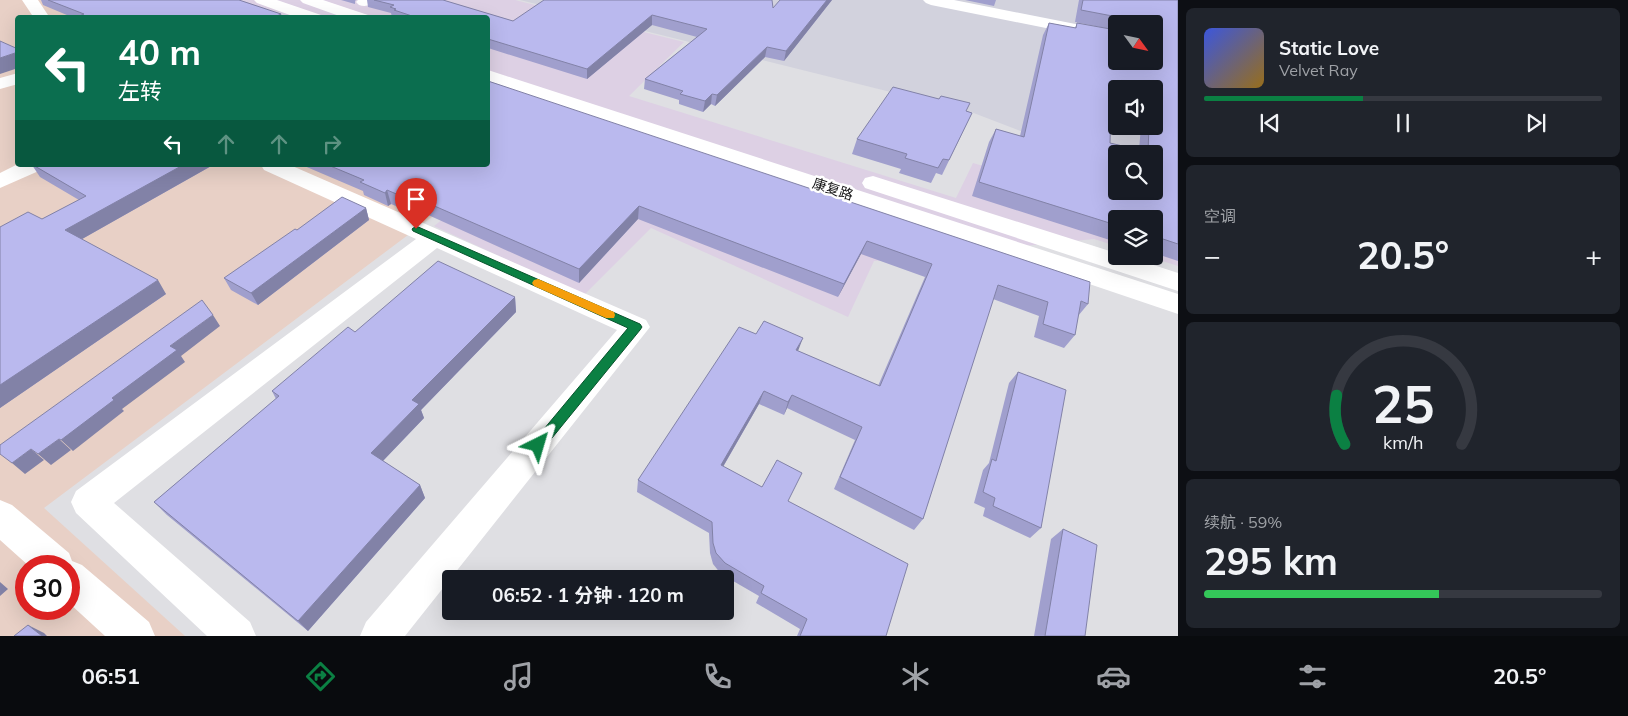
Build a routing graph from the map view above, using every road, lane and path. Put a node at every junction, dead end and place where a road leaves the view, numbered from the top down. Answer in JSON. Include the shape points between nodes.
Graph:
{"nodes":[{"id":1,"x":30,"y":0,"type":"edge"},
{"id":2,"x":262,"y":0,"type":"edge"},
{"id":3,"x":308,"y":0,"type":"edge"},
{"id":4,"x":931,"y":0,"type":"edge"},
{"id":5,"x":364,"y":6,"type":"edge"},
{"id":6,"x":40,"y":15,"type":"edge"},
{"id":7,"x":306,"y":15,"type":"edge"},
{"id":8,"x":1108,"y":35,"type":"edge"},
{"id":9,"x":490,"y":59,"type":"edge"},
{"id":10,"x":490,"y":76,"type":"edge"},
{"id":11,"x":15,"y":79,"type":"edge"},
{"id":12,"x":0,"y":84,"type":"edge"},
{"id":13,"x":29,"y":167,"type":"edge"},
{"id":14,"x":276,"y":167,"type":"edge"},
{"id":15,"x":0,"y":181,"type":"edge"},
{"id":16,"x":434,"y":237,"type":"junction"},
{"id":17,"x":1178,"y":282,"type":"edge"},
{"id":18,"x":1178,"y":304,"type":"edge"},
{"id":19,"x":0,"y":517,"type":"edge"},
{"id":20,"x":43,"y":555,"type":"edge"},
{"id":21,"x":80,"y":588,"type":"edge"},
{"id":22,"x":135,"y":636,"type":"edge"},
{"id":23,"x":236,"y":636,"type":"edge"},
{"id":24,"x":380,"y":636,"type":"edge"}],
"edges":[{"from":1,"to":6,"type":"main road"},
{"from":2,"to":7,"type":"main road"},
{"from":3,"to":5,"type":"main road"},
{"from":4,"to":8,"type":"main road"},
{"from":9,"to":17,"type":"main road","name":"康复路"},
{"from":10,"to":18,"type":"main road","name":"康复路"},
{"from":11,"to":12,"type":"main road"},
{"from":13,"to":15,"type":"main road"},
{"from":14,"to":16,"type":"main road"},
{"from":16,"to":23,"type":"main road","via":[[88,502]]},
{"from":16,"to":24,"type":"main road","via":[[636,327]]},
{"from":19,"to":20,"type":"main road"},
{"from":21,"to":22,"type":"main road"}]}
